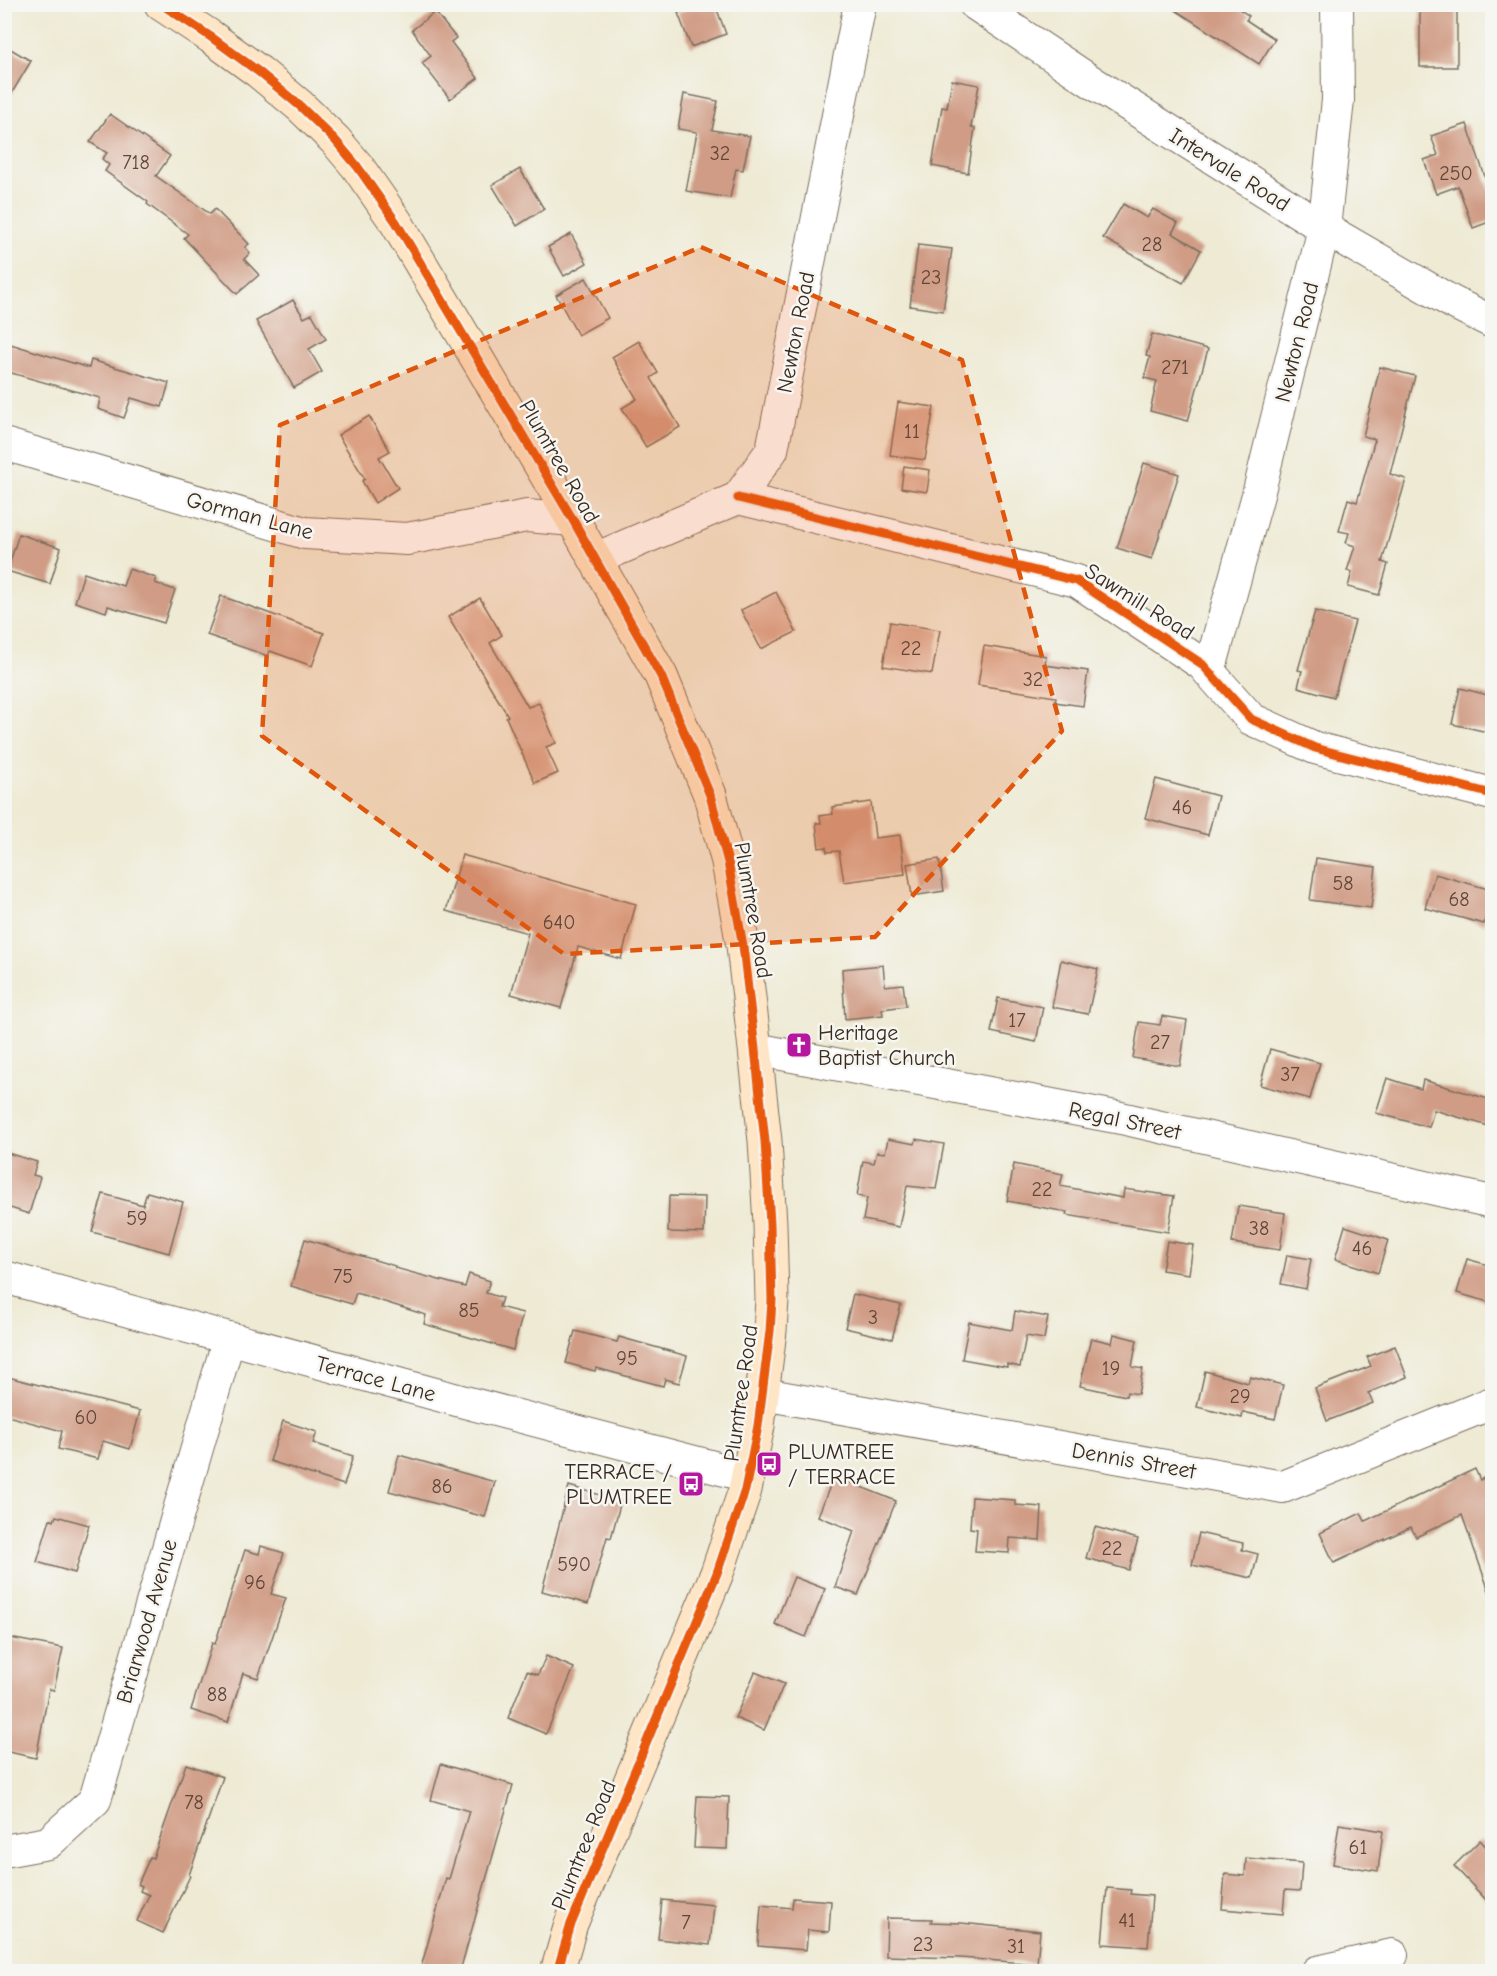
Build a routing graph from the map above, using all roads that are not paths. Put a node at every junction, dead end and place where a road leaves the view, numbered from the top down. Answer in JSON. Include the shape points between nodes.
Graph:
{"nodes":[{"id":1,"x":161,"y":4,"type":"edge"},
{"id":2,"x":860,"y":4,"type":"edge"},
{"id":3,"x":975,"y":4,"type":"edge"},
{"id":4,"x":1337,"y":4,"type":"edge"},
{"id":5,"x":1324,"y":228,"type":"junction"},
{"id":6,"x":1492,"y":322,"type":"edge"},
{"id":7,"x":4,"y":444,"type":"edge"},
{"id":8,"x":738,"y":498,"type":"junction"},
{"id":9,"x":573,"y":520,"type":"junction"},
{"id":10,"x":595,"y":559,"type":"junction"},
{"id":11,"x":1209,"y":672,"type":"junction"},
{"id":12,"x":1492,"y":794,"type":"edge"},
{"id":13,"x":755,"y":1049,"type":"junction"},
{"id":14,"x":1492,"y":1202,"type":"edge"},
{"id":15,"x":4,"y":1277,"type":"edge"},
{"id":16,"x":230,"y":1338,"type":"junction"},
{"id":17,"x":763,"y":1394,"type":"junction"},
{"id":18,"x":1492,"y":1403,"type":"edge"},
{"id":19,"x":748,"y":1476,"type":"junction"},
{"id":20,"x":4,"y":1851,"type":"edge"},
{"id":21,"x":1392,"y":1955,"type":"dead end"},
{"id":22,"x":557,"y":1971,"type":"edge"},
{"id":23,"x":1317,"y":1971,"type":"edge"}],
"edges":[{"from":1,"to":9,"type":"street","name":"Plumtree Road","via":[[282,90],[318,122],[357,166],[396,222]]},
{"from":2,"to":8,"type":"street","name":"Newton Road","via":[[772,450]]},
{"from":3,"to":5,"type":"street","name":"Intervale Road"},
{"from":4,"to":5,"type":"street","name":"Newton Road","via":[[1338,100]]},
{"from":5,"to":6,"type":"street","name":"Intervale Road"},
{"from":5,"to":11,"type":"street","name":"Newton Road","via":[[1258,495]]},
{"from":7,"to":9,"type":"street","name":"Gorman Lane","via":[[305,533],[407,540],[527,516]]},
{"from":8,"to":10,"type":"street"},
{"from":8,"to":11,"type":"street","name":"Sawmill Road","via":[[1077,581]]},
{"from":9,"to":10,"type":"street","name":"Plumtree Road"},
{"from":10,"to":13,"type":"street","name":"Plumtree Road","via":[[661,676],[710,795],[735,895]]},
{"from":11,"to":12,"type":"street","name":"Sawmill Road","via":[[1251,719],[1315,748]]},
{"from":13,"to":14,"type":"street","name":"Regal Street","via":[[1121,1118]]},
{"from":13,"to":17,"type":"street","name":"Plumtree Road","via":[[765,1141],[771,1262],[770,1331]]},
{"from":15,"to":16,"type":"street","name":"Terrace Lane"},
{"from":16,"to":19,"type":"street","name":"Terrace Lane"},
{"from":16,"to":20,"type":"street","name":"Briarwood Avenue","via":[[95,1800],[48,1843]]},
{"from":17,"to":18,"type":"street","name":"Dennis Street","via":[[1283,1487]]},
{"from":17,"to":19,"type":"street","name":"Plumtree Road"},
{"from":19,"to":22,"type":"street","name":"Plumtree Road","via":[[717,1573],[571,1924]]},
{"from":21,"to":23,"type":"street"}]}
